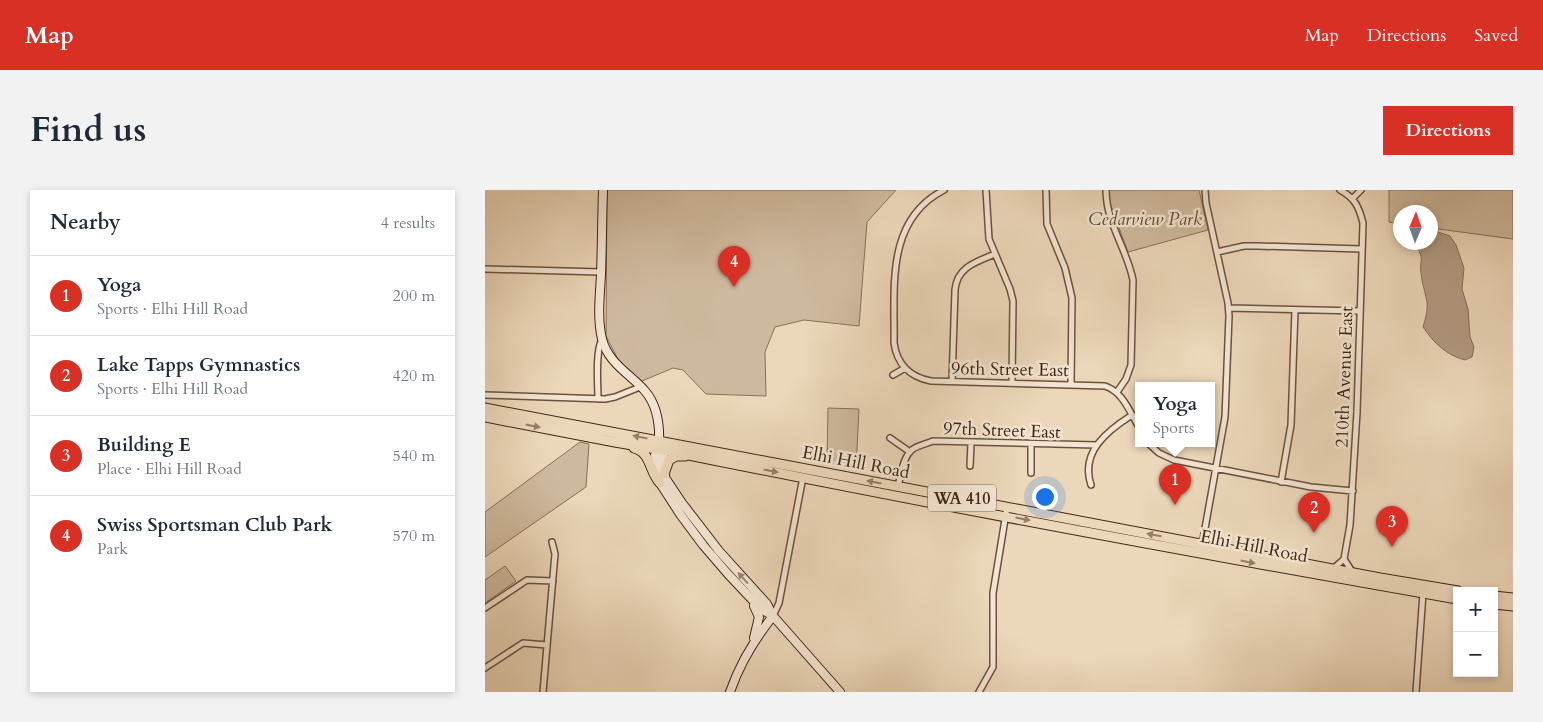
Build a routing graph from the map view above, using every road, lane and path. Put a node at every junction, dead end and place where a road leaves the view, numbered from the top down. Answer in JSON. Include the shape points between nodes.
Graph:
{"nodes":[{"id":1,"x":603,"y":190,"type":"edge"},
{"id":2,"x":943,"y":190,"type":"edge"},
{"id":3,"x":986,"y":190,"type":"edge"},
{"id":4,"x":1046,"y":190,"type":"edge"},
{"id":5,"x":1106,"y":190,"type":"edge"},
{"id":6,"x":1205,"y":190,"type":"edge"},
{"id":7,"x":1340,"y":190,"type":"edge"},
{"id":8,"x":1361,"y":190,"type":"edge"},
{"id":9,"x":1353,"y":198,"type":"junction"},
{"id":10,"x":1362,"y":249,"type":"junction"},
{"id":11,"x":1217,"y":252,"type":"junction"},
{"id":12,"x":995,"y":254,"type":"junction"},
{"id":13,"x":485,"y":269,"type":"edge"},
{"id":14,"x":601,"y":272,"type":"junction"},
{"id":15,"x":1229,"y":308,"type":"junction"},
{"id":16,"x":1295,"y":310,"type":"junction"},
{"id":17,"x":1360,"y":311,"type":"junction"},
{"id":18,"x":602,"y":340,"type":"junction"},
{"id":19,"x":905,"y":368,"type":"junction"},
{"id":20,"x":893,"y":375,"type":"dead end"},
{"id":21,"x":952,"y":381,"type":"junction"},
{"id":22,"x":1012,"y":383,"type":"junction"},
{"id":23,"x":1071,"y":384,"type":"junction"},
{"id":24,"x":640,"y":387,"type":"junction"},
{"id":25,"x":1117,"y":392,"type":"junction"},
{"id":26,"x":485,"y":395,"type":"edge"},
{"id":27,"x":598,"y":399,"type":"junction"},
{"id":28,"x":485,"y":408,"type":"edge"},
{"id":29,"x":1132,"y":415,"type":"junction"},
{"id":30,"x":485,"y":417,"type":"edge"},
{"id":31,"x":1135,"y":420,"type":"edge"},
{"id":32,"x":890,"y":438,"type":"dead end"},
{"id":33,"x":615,"y":442,"type":"junction"},
{"id":34,"x":971,"y":442,"type":"junction"},
{"id":35,"x":659,"y":445,"type":"junction"},
{"id":36,"x":1031,"y":445,"type":"junction"},
{"id":37,"x":1096,"y":445,"type":"junction"},
{"id":38,"x":1152,"y":447,"type":"edge"},
{"id":39,"x":910,"y":452,"type":"junction"},
{"id":40,"x":707,"y":458,"type":"junction"},
{"id":41,"x":971,"y":466,"type":"dead end"},
{"id":42,"x":1216,"y":468,"type":"junction"},
{"id":43,"x":1031,"y":473,"type":"dead end"},
{"id":44,"x":803,"y":477,"type":"junction"},
{"id":45,"x":662,"y":478,"type":"junction"},
{"id":46,"x":1281,"y":482,"type":"junction"},
{"id":47,"x":1091,"y":485,"type":"dead end"},
{"id":48,"x":898,"y":486,"type":"junction"},
{"id":49,"x":1353,"y":491,"type":"junction"},
{"id":50,"x":1006,"y":511,"type":"junction"},
{"id":51,"x":552,"y":542,"type":"dead end"},
{"id":52,"x":1201,"y":548,"type":"junction"},
{"id":53,"x":1344,"y":559,"type":"junction"},
{"id":54,"x":1333,"y":569,"type":"junction"},
{"id":55,"x":1354,"y":573,"type":"junction"},
{"id":56,"x":553,"y":581,"type":"junction"},
{"id":57,"x":1453,"y":590,"type":"edge"},
{"id":58,"x":1423,"y":593,"type":"junction"},
{"id":59,"x":1498,"y":596,"type":"edge"},
{"id":60,"x":1453,"y":598,"type":"edge"},
{"id":61,"x":1513,"y":598,"type":"edge"},
{"id":62,"x":751,"y":599,"type":"junction"},
{"id":63,"x":1498,"y":604,"type":"edge"},
{"id":64,"x":1513,"y":606,"type":"edge"},
{"id":65,"x":485,"y":608,"type":"edge"},
{"id":66,"x":773,"y":616,"type":"junction"},
{"id":67,"x":753,"y":642,"type":"junction"},
{"id":68,"x":547,"y":646,"type":"junction"},
{"id":69,"x":485,"y":668,"type":"edge"},
{"id":70,"x":543,"y":692,"type":"edge"},
{"id":71,"x":730,"y":692,"type":"edge"},
{"id":72,"x":840,"y":692,"type":"edge"},
{"id":73,"x":979,"y":692,"type":"edge"},
{"id":74,"x":1416,"y":692,"type":"edge"}],
"edges":[{"from":1,"to":14,"type":"main road"},
{"from":2,"to":19,"type":"street","via":[[917,211],[909,222],[896,256],[894,343],[896,354]]},
{"from":3,"to":12,"type":"street","via":[[989,239]]},
{"from":4,"to":23,"type":"street","via":[[1047,224],[1071,290]]},
{"from":5,"to":25,"type":"street","via":[[1108,212],[1133,280],[1131,365]]},
{"from":6,"to":11,"type":"street"},
{"from":7,"to":9,"type":"street"},
{"from":8,"to":9,"type":"street"},
{"from":9,"to":10,"type":"street","name":"210th Avenue East","via":[[1363,223]]},
{"from":10,"to":11,"type":"street","via":[[1243,246]]},
{"from":10,"to":17,"type":"street","name":"210th Avenue East"},
{"from":11,"to":15,"type":"street"},
{"from":12,"to":21,"type":"street","via":[[965,268],[957,280]]},
{"from":12,"to":22,"type":"street","via":[[1013,301]]},
{"from":13,"to":14,"type":"street"},
{"from":14,"to":18,"type":"main road","via":[[599,321]]},
{"from":15,"to":16,"type":"street"},
{"from":15,"to":42,"type":"street","via":[[1225,418]]},
{"from":16,"to":17,"type":"street"},
{"from":16,"to":46,"type":"street","via":[[1291,425]]},
{"from":17,"to":49,"type":"street","name":"210th Avenue East"},
{"from":18,"to":24,"type":"main road","via":[[617,366]]},
{"from":18,"to":27,"type":"street"},
{"from":19,"to":20,"type":"street"},
{"from":19,"to":21,"type":"street","name":"96th Street East","via":[[924,380]]},
{"from":21,"to":22,"type":"street","name":"96th Street East"},
{"from":22,"to":23,"type":"street","name":"96th Street East"},
{"from":23,"to":25,"type":"street","name":"96th Street East","via":[[1107,386]]},
{"from":24,"to":27,"type":"street","via":[[615,397]]},
{"from":24,"to":35,"type":"main road","via":[[653,404]]},
{"from":25,"to":29,"type":"street"},
{"from":26,"to":27,"type":"street"},
{"from":35,"to":28,"type":"main road","name":"Elhi Hill Road","number":"WA 410","one_way":true},
{"from":29,"to":31,"type":"street"},
{"from":29,"to":37,"type":"street","via":[[1111,429]]},
{"from":30,"to":33,"type":"main road","name":"Elhi Hill Road","number":"WA 410","one_way":true},
{"from":32,"to":39,"type":"street"},
{"from":33,"to":35,"type":"main road","name":"Elhi Hill Road","number":"WA 410"},
{"from":33,"to":45,"type":"main road","via":[[643,451],[655,478]]},
{"from":34,"to":36,"type":"street","name":"97th Street East"},
{"from":34,"to":39,"type":"street","name":"97th Street East","via":[[933,442]]},
{"from":34,"to":41,"type":"street"},
{"from":35,"to":40,"type":"main road","name":"Elhi Hill Road","number":"WA 410"},
{"from":35,"to":45,"type":"main road","via":[[663,455]]},
{"from":48,"to":35,"type":"main road","name":"Elhi Hill Road","number":"WA 410","one_way":true},
{"from":36,"to":37,"type":"street","name":"97th Street East"},
{"from":36,"to":43,"type":"street"},
{"from":37,"to":47,"type":"street","via":[[1090,464]]},
{"from":38,"to":42,"type":"street","via":[[1174,460]]},
{"from":39,"to":48,"type":"street"},
{"from":40,"to":44,"type":"main road","name":"Elhi Hill Road","number":"WA 410","one_way":true},
{"from":40,"to":45,"type":"main road","via":[[676,456],[669,460]]},
{"from":42,"to":46,"type":"street"},
{"from":42,"to":52,"type":"street"},
{"from":44,"to":50,"type":"main road","name":"Elhi Hill Road","number":"WA 410"},
{"from":44,"to":66,"type":"street","via":[[779,602]]},
{"from":45,"to":62,"type":"main road","via":[[670,500],[703,546]]},
{"from":66,"to":45,"type":"main road","one_way":true,"via":[[767,604],[719,551]]},
{"from":46,"to":49,"type":"street"},
{"from":48,"to":50,"type":"main road","name":"Elhi Hill Road","number":"WA 410"},
{"from":49,"to":53,"type":"street","name":"210th Avenue East"},
{"from":50,"to":52,"type":"main road","name":"Elhi Hill Road","number":"WA 410"},
{"from":50,"to":73,"type":"street","via":[[993,593],[993,667]]},
{"from":51,"to":56,"type":"street","via":[[555,554]]},
{"from":52,"to":54,"type":"main road","name":"Elhi Hill Road","number":"WA 410"},
{"from":52,"to":58,"type":"main road","name":"Elhi Hill Road","number":"WA 410","one_way":true},
{"from":53,"to":54,"type":"street"},
{"from":53,"to":55,"type":"street"},
{"from":54,"to":55,"type":"main road","name":"Elhi Hill Road","number":"WA 410"},
{"from":55,"to":57,"type":"main road","name":"Elhi Hill Road","number":"WA 410"},
{"from":56,"to":65,"type":"street","via":[[527,580]]},
{"from":56,"to":68,"type":"street"},
{"from":58,"to":60,"type":"main road","name":"Elhi Hill Road","number":"WA 410"},
{"from":58,"to":74,"type":"street"},
{"from":59,"to":61,"type":"main road"},
{"from":62,"to":66,"type":"main road"},
{"from":62,"to":67,"type":"main road","via":[[759,617]]},
{"from":63,"to":64,"type":"main road"},
{"from":66,"to":67,"type":"main road"},
{"from":66,"to":72,"type":"main road"},
{"from":67,"to":71,"type":"main road"},
{"from":68,"to":69,"type":"street","via":[[523,643]]},
{"from":68,"to":70,"type":"street"}]}
